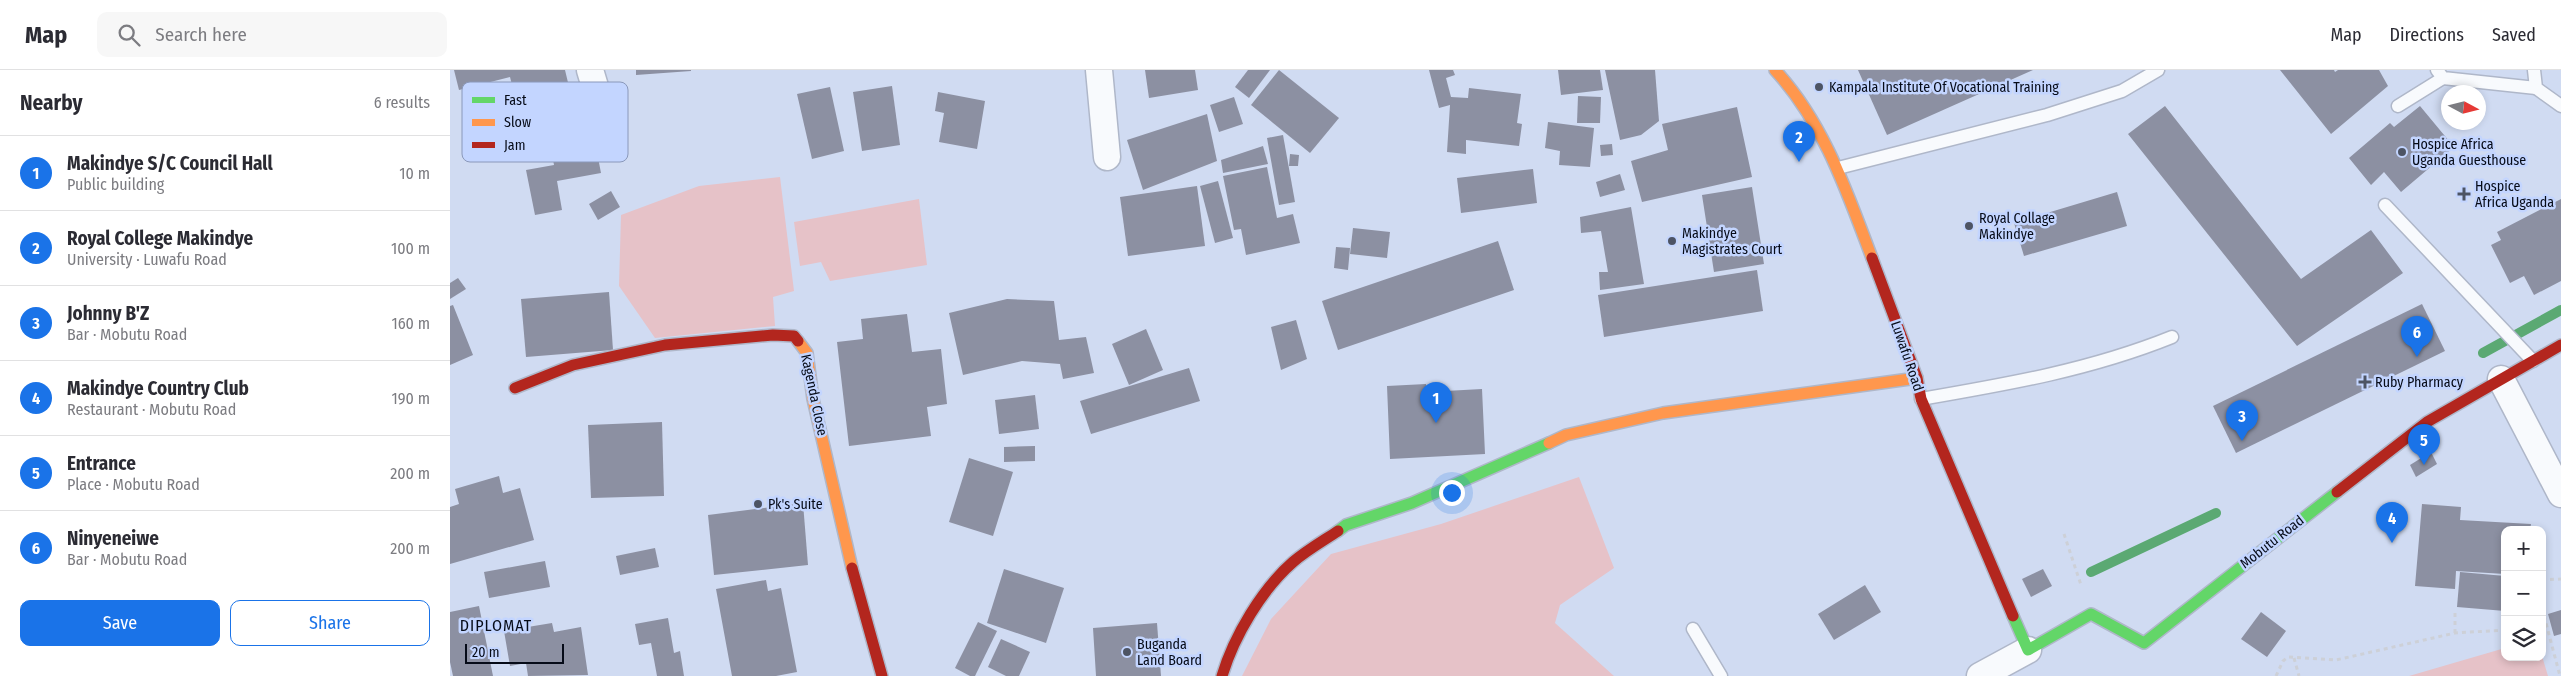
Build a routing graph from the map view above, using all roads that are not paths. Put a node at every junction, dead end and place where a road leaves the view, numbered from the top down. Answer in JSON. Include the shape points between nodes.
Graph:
{"nodes":[{"id":1,"x":590,"y":70,"type":"edge"},
{"id":2,"x":1099,"y":70,"type":"edge"},
{"id":3,"x":1775,"y":70,"type":"edge"},
{"id":4,"x":2158,"y":70,"type":"edge"},
{"id":5,"x":2534,"y":70,"type":"edge"},
{"id":6,"x":2440,"y":74,"type":"edge"},
{"id":7,"x":594,"y":82,"type":"edge"},
{"id":8,"x":2536,"y":88,"type":"junction"},
{"id":9,"x":2398,"y":106,"type":"dead end"},
{"id":10,"x":2561,"y":106,"type":"edge"},
{"id":11,"x":1106,"y":156,"type":"dead end"},
{"id":12,"x":1838,"y":168,"type":"junction"},
{"id":13,"x":2385,"y":204,"type":"dead end"},
{"id":14,"x":2172,"y":337,"type":"dead end"},
{"id":15,"x":2561,"y":345,"type":"edge"},
{"id":16,"x":2533,"y":361,"type":"junction"},
{"id":17,"x":1917,"y":378,"type":"junction"},
{"id":18,"x":2501,"y":379,"type":"junction"},
{"id":19,"x":515,"y":388,"type":"dead end"},
{"id":20,"x":1921,"y":399,"type":"junction"},
{"id":21,"x":2561,"y":494,"type":"edge"},
{"id":22,"x":1693,"y":629,"type":"dead end"},
{"id":23,"x":2028,"y":650,"type":"junction"},
{"id":24,"x":882,"y":676,"type":"edge"},
{"id":25,"x":1222,"y":676,"type":"edge"},
{"id":26,"x":1721,"y":676,"type":"edge"},
{"id":27,"x":1980,"y":676,"type":"edge"}],
"edges":[{"from":1,"to":7,"type":"street"},
{"from":2,"to":11,"type":"street"},
{"from":3,"to":12,"type":"street","name":"Luwafu Road","via":[[1790,86]]},
{"from":4,"to":12,"type":"lane","via":[[2122,92]]},
{"from":5,"to":8,"type":"lane"},
{"from":6,"to":8,"type":"lane"},
{"from":6,"to":9,"type":"lane"},
{"from":8,"to":10,"type":"lane"},
{"from":12,"to":17,"type":"street","name":"Luwafu Road"},
{"from":13,"to":16,"type":"lane"},
{"from":14,"to":20,"type":"lane","via":[[2129,354],[2028,381]]},
{"from":15,"to":16,"type":"street","name":"Mobutu Road"},
{"from":16,"to":18,"type":"street","name":"Mobutu Road"},
{"from":17,"to":20,"type":"street","name":"Luwafu Road"},
{"from":17,"to":25,"type":"street","via":[[1663,413],[1566,435],[1412,503],[1346,525],[1293,562],[1252,610]]},
{"from":18,"to":21,"type":"street"},
{"from":18,"to":23,"type":"street","name":"Mobutu Road","via":[[2427,422],[2144,643],[2091,614]]},
{"from":19,"to":24,"type":"street","name":"Kagenda Close","via":[[573,365],[665,345],[794,336],[807,353],[813,399],[854,575]]},
{"from":20,"to":23,"type":"street","name":"Luwafu Road"},
{"from":22,"to":26,"type":"lane"},
{"from":23,"to":27,"type":"street"}]}
